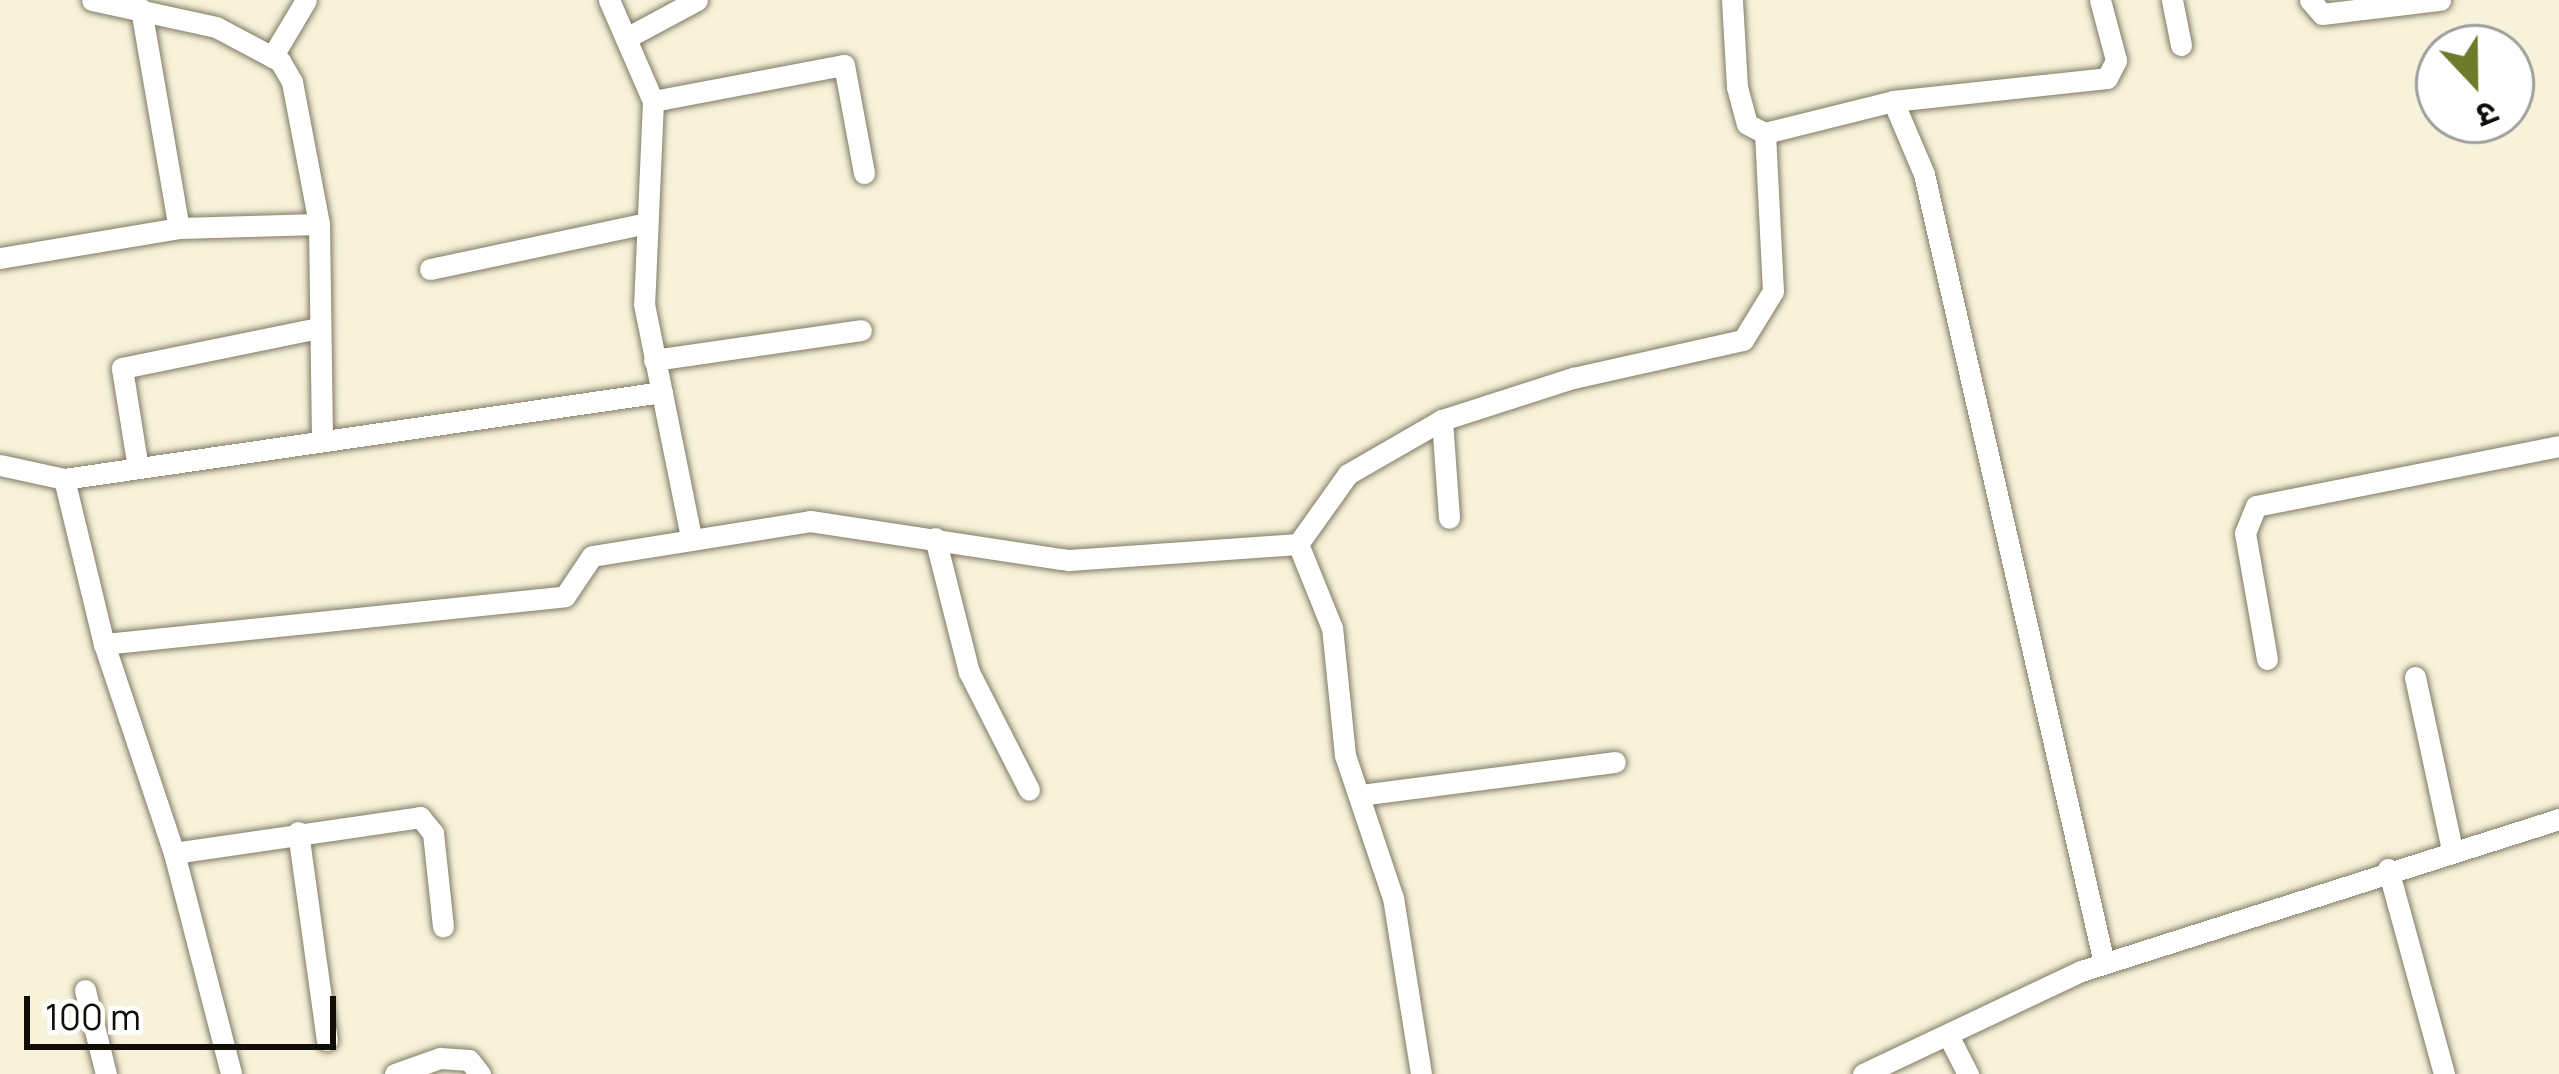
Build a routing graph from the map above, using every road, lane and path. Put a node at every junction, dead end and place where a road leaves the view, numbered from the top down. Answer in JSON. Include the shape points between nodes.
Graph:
{"nodes":[{"id":1,"x":92,"y":0,"type":"edge"},
{"id":2,"x":306,"y":0,"type":"edge"},
{"id":3,"x":610,"y":0,"type":"edge"},
{"id":4,"x":697,"y":0,"type":"edge"},
{"id":5,"x":1732,"y":0,"type":"edge"},
{"id":6,"x":2100,"y":0,"type":"edge"},
{"id":7,"x":2173,"y":0,"type":"edge"},
{"id":8,"x":2310,"y":0,"type":"edge"},
{"id":9,"x":2440,"y":0,"type":"edge"},
{"id":10,"x":141,"y":9,"type":"junction"},
{"id":11,"x":630,"y":36,"type":"junction"},
{"id":12,"x":2181,"y":46,"type":"dead end"},
{"id":13,"x":272,"y":57,"type":"junction"},
{"id":14,"x":653,"y":101,"type":"junction"},
{"id":15,"x":1893,"y":101,"type":"junction"},
{"id":16,"x":1765,"y":133,"type":"junction"},
{"id":17,"x":864,"y":173,"type":"dead end"},
{"id":18,"x":319,"y":224,"type":"junction"},
{"id":19,"x":642,"y":224,"type":"junction"},
{"id":20,"x":178,"y":228,"type":"junction"},
{"id":21,"x":0,"y":258,"type":"edge"},
{"id":22,"x":430,"y":269,"type":"dead end"},
{"id":23,"x":319,"y":328,"type":"junction"},
{"id":24,"x":861,"y":330,"type":"dead end"},
{"id":25,"x":654,"y":360,"type":"junction"},
{"id":26,"x":662,"y":392,"type":"junction"},
{"id":27,"x":1442,"y":420,"type":"junction"},
{"id":28,"x":322,"y":438,"type":"junction"},
{"id":29,"x":2559,"y":446,"type":"edge"},
{"id":30,"x":137,"y":463,"type":"junction"},
{"id":31,"x":0,"y":465,"type":"edge"},
{"id":32,"x":64,"y":479,"type":"junction"},
{"id":33,"x":1449,"y":518,"type":"dead end"},
{"id":34,"x":692,"y":538,"type":"junction"},
{"id":35,"x":934,"y":538,"type":"junction"},
{"id":36,"x":1298,"y":544,"type":"junction"},
{"id":37,"x":104,"y":644,"type":"junction"},
{"id":38,"x":2266,"y":659,"type":"dead end"},
{"id":39,"x":2415,"y":677,"type":"dead end"},
{"id":40,"x":1615,"y":762,"type":"dead end"},
{"id":41,"x":1029,"y":790,"type":"dead end"},
{"id":42,"x":1360,"y":795,"type":"junction"},
{"id":43,"x":2559,"y":819,"type":"edge"},
{"id":44,"x":298,"y":832,"type":"junction"},
{"id":45,"x":2452,"y":850,"type":"junction"},
{"id":46,"x":174,"y":853,"type":"junction"},
{"id":47,"x":2388,"y":869,"type":"junction"},
{"id":48,"x":443,"y":926,"type":"dead end"},
{"id":49,"x":2104,"y":963,"type":"junction"},
{"id":50,"x":85,"y":989,"type":"dead end"},
{"id":51,"x":1948,"y":1035,"type":"junction"},
{"id":52,"x":327,"y":1040,"type":"dead end"},
{"id":53,"x":106,"y":1074,"type":"edge"},
{"id":54,"x":231,"y":1074,"type":"edge"},
{"id":55,"x":395,"y":1074,"type":"edge"},
{"id":56,"x":481,"y":1074,"type":"edge"},
{"id":57,"x":1421,"y":1074,"type":"edge"},
{"id":58,"x":1863,"y":1074,"type":"edge"},
{"id":59,"x":1968,"y":1074,"type":"edge"},
{"id":60,"x":2444,"y":1074,"type":"edge"}],
"edges":[{"from":1,"to":10,"type":"street"},
{"from":2,"to":13,"type":"street"},
{"from":3,"to":11,"type":"street"},
{"from":4,"to":11,"type":"street"},
{"from":5,"to":16,"type":"street","via":[[1738,88],[1747,124]]},
{"from":6,"to":15,"type":"street","via":[[2116,60],[2107,78]]},
{"from":7,"to":12,"type":"street"},
{"from":8,"to":9,"type":"street","via":[[2322,14]]},
{"from":10,"to":13,"type":"street","via":[[216,27]]},
{"from":10,"to":20,"type":"street"},
{"from":11,"to":14,"type":"street"},
{"from":13,"to":18,"type":"street","via":[[292,82]]},
{"from":14,"to":17,"type":"street","via":[[844,64]]},
{"from":14,"to":19,"type":"street"},
{"from":15,"to":16,"type":"street"},
{"from":15,"to":49,"type":"street","via":[[1924,174]]},
{"from":16,"to":27,"type":"street","via":[[1773,291],[1743,340],[1573,378]]},
{"from":18,"to":20,"type":"street"},
{"from":18,"to":23,"type":"street"},
{"from":19,"to":22,"type":"street"},
{"from":19,"to":25,"type":"street"},
{"from":20,"to":21,"type":"street"},
{"from":23,"to":28,"type":"street"},
{"from":23,"to":30,"type":"street","via":[[122,368]]},
{"from":24,"to":25,"type":"street"},
{"from":25,"to":26,"type":"street"},
{"from":26,"to":28,"type":"street"},
{"from":26,"to":34,"type":"street"},
{"from":27,"to":33,"type":"street"},
{"from":27,"to":36,"type":"street","via":[[1348,474]]},
{"from":28,"to":30,"type":"street"},
{"from":29,"to":38,"type":"street","via":[[2256,506],[2245,533]]},
{"from":30,"to":32,"type":"street"},
{"from":31,"to":32,"type":"street"},
{"from":32,"to":37,"type":"street"},
{"from":34,"to":35,"type":"street","via":[[810,521]]},
{"from":34,"to":37,"type":"street","via":[[592,556],[565,596]]},
{"from":35,"to":36,"type":"street","via":[[1070,560]]},
{"from":35,"to":41,"type":"street","via":[[969,672]]},
{"from":36,"to":42,"type":"street","via":[[1332,628],[1345,755]]},
{"from":37,"to":46,"type":"street"},
{"from":39,"to":45,"type":"street"},
{"from":40,"to":42,"type":"street"},
{"from":42,"to":57,"type":"street","via":[[1394,898]]},
{"from":43,"to":45,"type":"street"},
{"from":44,"to":46,"type":"street"},
{"from":44,"to":48,"type":"street","via":[[429,822]]},
{"from":44,"to":52,"type":"street"},
{"from":45,"to":47,"type":"street"},
{"from":46,"to":54,"type":"street"},
{"from":47,"to":49,"type":"street"},
{"from":47,"to":60,"type":"street"},
{"from":49,"to":51,"type":"street"},
{"from":50,"to":53,"type":"street"},
{"from":51,"to":58,"type":"street"},
{"from":51,"to":59,"type":"street"},
{"from":55,"to":56,"type":"street","via":[[440,1058],[469,1060]]}]}
